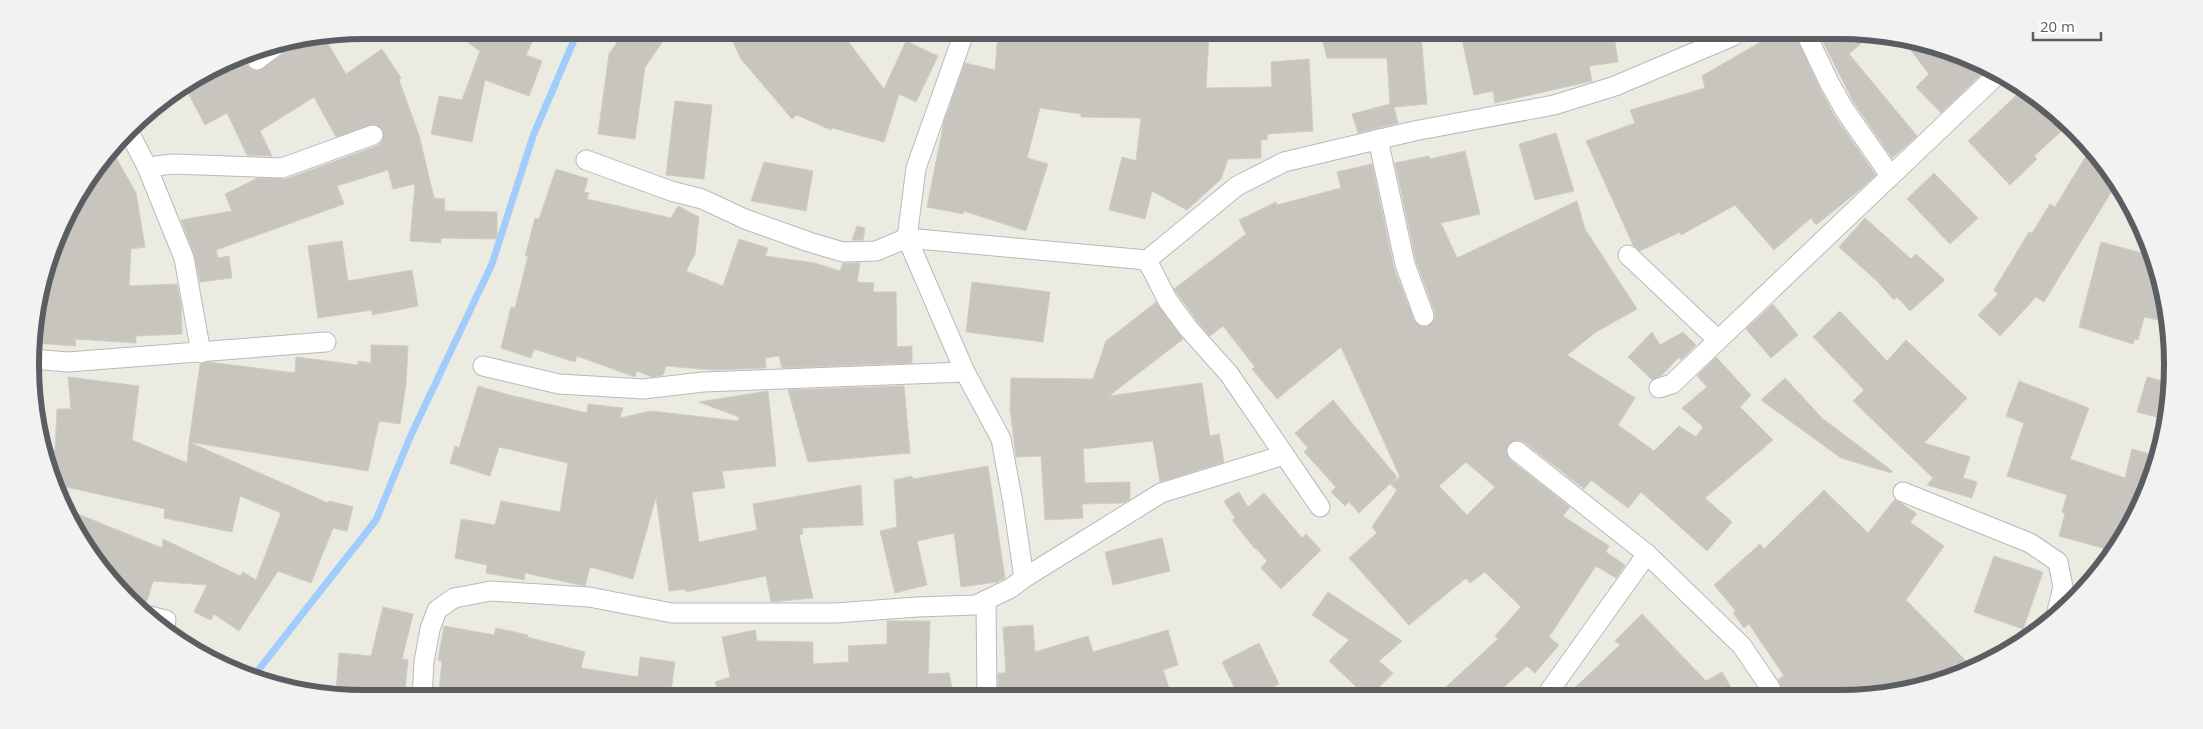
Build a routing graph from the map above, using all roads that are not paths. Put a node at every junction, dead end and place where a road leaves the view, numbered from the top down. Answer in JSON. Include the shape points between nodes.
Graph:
{"nodes":[{"id":1,"x":962,"y":39,"type":"edge"},
{"id":2,"x":1726,"y":39,"type":"edge"},
{"id":3,"x":1808,"y":39,"type":"edge"},
{"id":4,"x":264,"y":55,"type":"edge"},
{"id":5,"x":257,"y":60,"type":"dead end"},
{"id":6,"x":1994,"y":78,"type":"edge"},
{"id":7,"x":373,"y":135,"type":"dead end"},
{"id":8,"x":132,"y":137,"type":"edge"},
{"id":9,"x":1378,"y":139,"type":"junction"},
{"id":10,"x":586,"y":160,"type":"dead end"},
{"id":11,"x":147,"y":167,"type":"junction"},
{"id":12,"x":1890,"y":175,"type":"junction"},
{"id":13,"x":907,"y":238,"type":"junction"},
{"id":14,"x":1628,"y":255,"type":"dead end"},
{"id":15,"x":1147,"y":260,"type":"junction"},
{"id":16,"x":1424,"y":316,"type":"dead end"},
{"id":17,"x":1718,"y":340,"type":"junction"},
{"id":18,"x":326,"y":342,"type":"dead end"},
{"id":19,"x":201,"y":353,"type":"junction"},
{"id":20,"x":39,"y":360,"type":"edge"},
{"id":21,"x":483,"y":366,"type":"dead end"},
{"id":22,"x":965,"y":372,"type":"junction"},
{"id":23,"x":1659,"y":388,"type":"dead end"},
{"id":24,"x":1517,"y":451,"type":"dead end"},
{"id":25,"x":1284,"y":455,"type":"junction"},
{"id":26,"x":1903,"y":492,"type":"dead end"},
{"id":27,"x":1320,"y":507,"type":"dead end"},
{"id":28,"x":1647,"y":554,"type":"junction"},
{"id":29,"x":1024,"y":578,"type":"junction"},
{"id":30,"x":986,"y":600,"type":"junction"},
{"id":31,"x":2059,"y":604,"type":"edge"},
{"id":32,"x":422,"y":690,"type":"edge"},
{"id":33,"x":987,"y":690,"type":"edge"},
{"id":34,"x":1550,"y":690,"type":"edge"},
{"id":35,"x":1772,"y":690,"type":"edge"}],
"edges":[{"from":1,"to":13,"type":"street","via":[[916,168]]},
{"from":2,"to":9,"type":"street","via":[[1616,86],[1554,105]]},
{"from":3,"to":12,"type":"street","via":[[1844,108]]},
{"from":4,"to":5,"type":"street"},
{"from":6,"to":12,"type":"street"},
{"from":7,"to":11,"type":"street","via":[[282,168],[173,164]]},
{"from":8,"to":11,"type":"street"},
{"from":9,"to":15,"type":"street","via":[[1284,162],[1237,186]]},
{"from":9,"to":16,"type":"street","via":[[1404,264]]},
{"from":10,"to":13,"type":"street","via":[[843,252],[876,251]]},
{"from":11,"to":19,"type":"street","via":[[184,258]]},
{"from":12,"to":17,"type":"street"},
{"from":13,"to":15,"type":"street"},
{"from":13,"to":22,"type":"street"},
{"from":14,"to":17,"type":"street"},
{"from":15,"to":25,"type":"street","via":[[1168,301],[1229,374]]},
{"from":17,"to":23,"type":"street","via":[[1672,384]]},
{"from":18,"to":19,"type":"street"},
{"from":19,"to":20,"type":"street","via":[[68,362]]},
{"from":21,"to":22,"type":"street","via":[[559,384],[644,389],[703,382]]},
{"from":22,"to":29,"type":"street","via":[[1000,439]]},
{"from":24,"to":28,"type":"street"},
{"from":25,"to":27,"type":"street"},
{"from":25,"to":29,"type":"street","via":[[1161,493]]},
{"from":26,"to":31,"type":"street","via":[[2030,544],[2058,562],[2063,588]]},
{"from":28,"to":34,"type":"street"},
{"from":28,"to":35,"type":"street","via":[[1742,646]]},
{"from":29,"to":30,"type":"street"},
{"from":30,"to":32,"type":"street","via":[[976,605],[836,613],[672,613],[589,597],[491,591],[454,598],[437,610],[424,662]]},
{"from":30,"to":33,"type":"street"}]}
